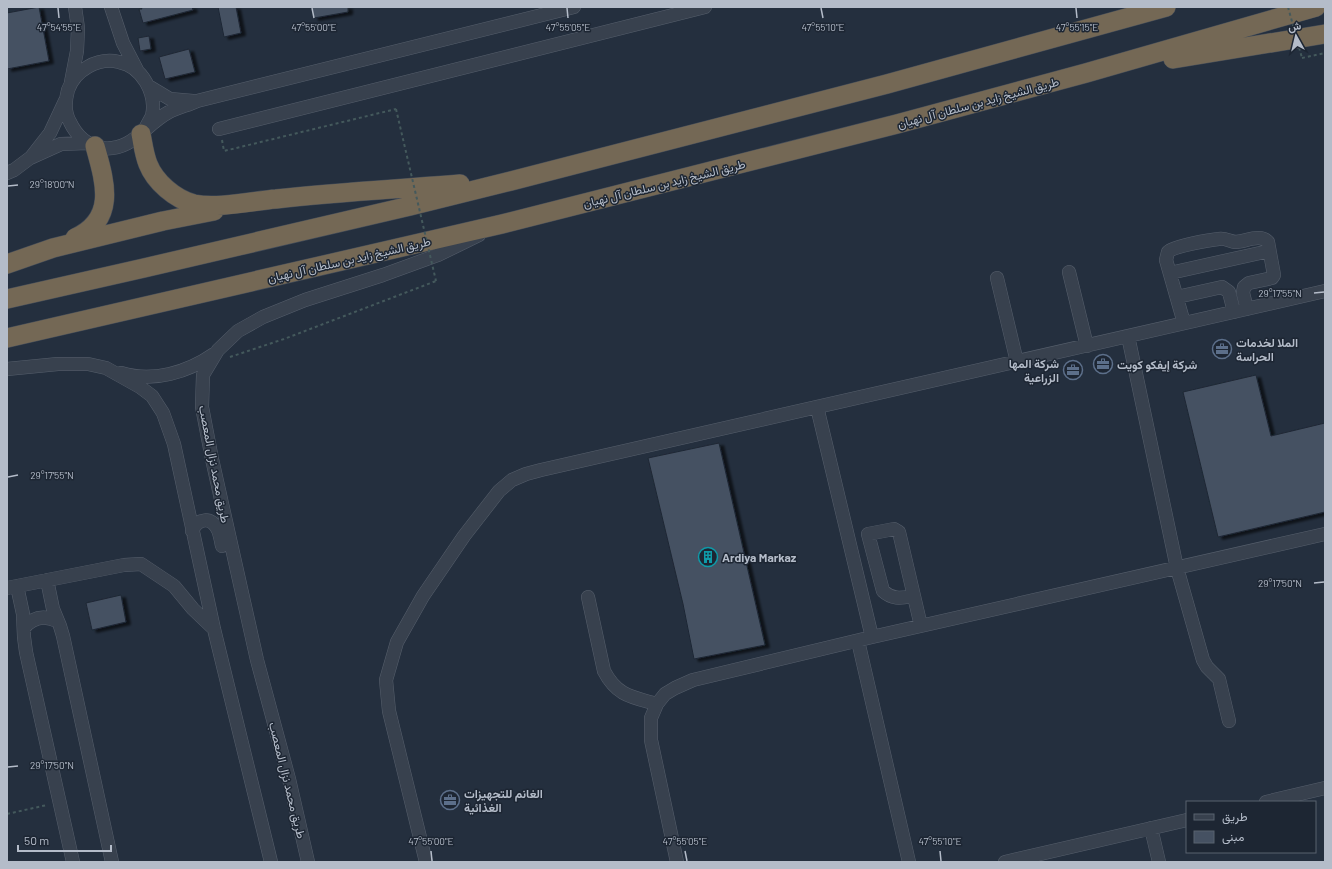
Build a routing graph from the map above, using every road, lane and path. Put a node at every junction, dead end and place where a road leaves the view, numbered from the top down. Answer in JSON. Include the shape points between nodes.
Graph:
{"nodes":[{"id":1,"x":75,"y":7,"type":"edge"},
{"id":2,"x":111,"y":7,"type":"edge"},
{"id":3,"x":574,"y":7,"type":"edge"},
{"id":4,"x":705,"y":7,"type":"edge"},
{"id":5,"x":1166,"y":7,"type":"edge"},
{"id":6,"x":1288,"y":7,"type":"edge"},
{"id":7,"x":1316,"y":7,"type":"edge"},
{"id":8,"x":523,"y":13,"type":"edge"},
{"id":9,"x":1325,"y":34,"type":"edge"},
{"id":10,"x":1325,"y":53,"type":"edge"},
{"id":11,"x":137,"y":70,"type":"junction"},
{"id":12,"x":1086,"y":73,"type":"junction"},
{"id":13,"x":71,"y":83,"type":"junction"},
{"id":14,"x":150,"y":87,"type":"junction"},
{"id":15,"x":65,"y":99,"type":"junction"},
{"id":16,"x":197,"y":101,"type":"junction"},
{"id":17,"x":219,"y":130,"type":"dead end"},
{"id":18,"x":143,"y":132,"type":"junction"},
{"id":19,"x":91,"y":144,"type":"junction"},
{"id":20,"x":224,"y":151,"type":"dead end"},
{"id":21,"x":30,"y":158,"type":"junction"},
{"id":22,"x":7,"y":173,"type":"edge"},
{"id":23,"x":511,"y":180,"type":"junction"},
{"id":24,"x":277,"y":199,"type":"junction"},
{"id":25,"x":502,"y":224,"type":"junction"},
{"id":26,"x":53,"y":248,"type":"junction"},
{"id":27,"x":1269,"y":251,"type":"junction"},
{"id":28,"x":7,"y":264,"type":"edge"},
{"id":29,"x":1069,"y":272,"type":"dead end"},
{"id":30,"x":1170,"y":273,"type":"junction"},
{"id":31,"x":997,"y":278,"type":"dead end"},
{"id":32,"x":1325,"y":292,"type":"edge"},
{"id":33,"x":1177,"y":297,"type":"junction"},
{"id":34,"x":7,"y":299,"type":"edge"},
{"id":35,"x":1247,"y":309,"type":"junction"},
{"id":36,"x":1234,"y":312,"type":"junction"},
{"id":37,"x":1184,"y":324,"type":"junction"},
{"id":38,"x":1128,"y":336,"type":"junction"},
{"id":39,"x":7,"y":338,"type":"edge"},
{"id":40,"x":1087,"y":346,"type":"junction"},
{"id":41,"x":218,"y":350,"type":"junction"},
{"id":42,"x":1017,"y":362,"type":"junction"},
{"id":43,"x":210,"y":363,"type":"junction"},
{"id":44,"x":106,"y":368,"type":"junction"},
{"id":45,"x":7,"y":369,"type":"edge"},
{"id":46,"x":817,"y":407,"type":"junction"},
{"id":47,"x":192,"y":531,"type":"junction"},
{"id":48,"x":868,"y":534,"type":"junction"},
{"id":49,"x":1325,"y":534,"type":"edge"},
{"id":50,"x":848,"y":538,"type":"junction"},
{"id":51,"x":1177,"y":568,"type":"junction"},
{"id":52,"x":47,"y":580,"type":"junction"},
{"id":53,"x":12,"y":587,"type":"edge"},
{"id":54,"x":914,"y":596,"type":"junction"},
{"id":55,"x":588,"y":597,"type":"dead end"},
{"id":56,"x":57,"y":621,"type":"junction"},
{"id":57,"x":921,"y":626,"type":"junction"},
{"id":58,"x":24,"y":628,"type":"junction"},
{"id":59,"x":214,"y":629,"type":"junction"},
{"id":60,"x":872,"y":637,"type":"junction"},
{"id":61,"x":858,"y":640,"type":"junction"},
{"id":62,"x":257,"y":660,"type":"junction"},
{"id":63,"x":657,"y":704,"type":"junction"},
{"id":64,"x":1230,"y":721,"type":"dead end"},
{"id":65,"x":1325,"y":788,"type":"edge"},
{"id":66,"x":1270,"y":801,"type":"edge"},
{"id":67,"x":60,"y":802,"type":"junction"},
{"id":68,"x":7,"y":814,"type":"edge"},
{"id":69,"x":1186,"y":820,"type":"edge"},
{"id":70,"x":1151,"y":828,"type":"junction"},
{"id":71,"x":1057,"y":856,"type":"edge"},
{"id":72,"x":1013,"y":861,"type":"edge"},
{"id":73,"x":74,"y":862,"type":"edge"},
{"id":74,"x":112,"y":862,"type":"edge"},
{"id":75,"x":271,"y":862,"type":"edge"},
{"id":76,"x":308,"y":862,"type":"edge"},
{"id":77,"x":426,"y":862,"type":"edge"},
{"id":78,"x":677,"y":862,"type":"edge"},
{"id":79,"x":909,"y":862,"type":"edge"},
{"id":80,"x":1159,"y":862,"type":"edge"}],
"edges":[{"from":1,"to":13,"type":"street","via":[[78,28],[77,51]]},
{"from":2,"to":11,"type":"street","via":[[123,43]]},
{"from":3,"to":8,"type":"street"},
{"from":4,"to":17,"type":"street"},
{"from":5,"to":23,"type":"highway","via":[[887,84]]},
{"from":6,"to":10,"type":"path","bridge":true,"via":[[1302,58]]},
{"from":7,"to":12,"type":"highway","name":"طريق الشيخ زايد بن سلطان آل نهيان"},
{"from":8,"to":16,"type":"street"},
{"from":9,"to":12,"type":"highway"},
{"from":11,"to":13,"type":"street","via":[[120,62],[100,61],[82,70]]},
{"from":11,"to":14,"type":"street"},
{"from":12,"to":25,"type":"highway","name":"طريق الشيخ زايد بن سلطان آل نهيان","via":[[897,124]]},
{"from":13,"to":15,"type":"street"},
{"from":14,"to":16,"type":"street","via":[[170,99]]},
{"from":14,"to":18,"type":"street","via":[[152,116]]},
{"from":15,"to":19,"type":"street","via":[[67,116],[74,132]]},
{"from":15,"to":21,"type":"street","via":[[50,133]]},
{"from":16,"to":18,"type":"street","via":[[168,112]]},
{"from":18,"to":19,"type":"street","via":[[134,141],[119,147],[103,148]]},
{"from":18,"to":24,"type":"highway","via":[[148,165],[155,177],[178,197],[195,204],[215,206]]},
{"from":19,"to":21,"type":"street","via":[[61,144]]},
{"from":19,"to":26,"type":"highway","via":[[104,181],[105,195],[100,217],[94,226],[82,235]]},
{"from":20,"to":43,"type":"path","bridge":true,"via":[[396,109],[436,282],[284,339]]},
{"from":21,"to":22,"type":"street"},
{"from":23,"to":24,"type":"highway"},
{"from":23,"to":34,"type":"highway","via":[[410,206]]},
{"from":24,"to":26,"type":"highway","via":[[163,221]]},
{"from":25,"to":39,"type":"highway","name":"طريق الشيخ زايد بن سلطان آل نهيان"},
{"from":25,"to":41,"type":"street","name":"طريق محمد نزال المعصب","via":[[438,255],[263,317],[238,332]]},
{"from":26,"to":28,"type":"highway"},
{"from":27,"to":30,"type":"street"},
{"from":27,"to":30,"type":"street","via":[[1267,241],[1262,238],[1236,242],[1220,239],[1175,248],[1166,256]]},
{"from":27,"to":35,"type":"street","via":[[1274,275],[1272,278],[1249,283],[1244,287]]},
{"from":29,"to":40,"type":"street"},
{"from":30,"to":33,"type":"street"},
{"from":31,"to":42,"type":"street"},
{"from":32,"to":35,"type":"street"},
{"from":33,"to":36,"type":"street","via":[[1222,287],[1229,292]]},
{"from":33,"to":37,"type":"street"},
{"from":35,"to":36,"type":"street"},
{"from":36,"to":37,"type":"street"},
{"from":37,"to":38,"type":"street"},
{"from":38,"to":40,"type":"street"},
{"from":38,"to":51,"type":"street"},
{"from":40,"to":42,"type":"street"},
{"from":41,"to":43,"type":"street","name":"طريق محمد نزال المعصب"},
{"from":41,"to":44,"type":"street","via":[[196,365],[164,375],[125,374]]},
{"from":42,"to":46,"type":"street"},
{"from":43,"to":62,"type":"street","name":"طريق محمد نزال المعصب","via":[[203,375],[202,407]]},
{"from":44,"to":45,"type":"street","via":[[88,364],[58,364]]},
{"from":44,"to":47,"type":"street","via":[[152,396],[163,413],[174,444]]},
{"from":46,"to":50,"type":"street"},
{"from":46,"to":77,"type":"street","via":[[526,474],[512,480],[499,491],[423,596],[397,642],[386,680],[389,710]]},
{"from":47,"to":59,"type":"street"},
{"from":47,"to":62,"type":"street","via":[[202,520],[208,520],[218,530],[236,606]]},
{"from":48,"to":50,"type":"street"},
{"from":48,"to":54,"type":"street","via":[[883,591],[896,599]]},
{"from":48,"to":54,"type":"street","via":[[894,529],[899,532]]},
{"from":49,"to":51,"type":"street"},
{"from":50,"to":60,"type":"street"},
{"from":51,"to":57,"type":"street"},
{"from":51,"to":64,"type":"street","via":[[1203,660],[1219,679]]},
{"from":52,"to":53,"type":"street"},
{"from":52,"to":56,"type":"street"},
{"from":52,"to":59,"type":"street","via":[[141,564],[174,586]]},
{"from":53,"to":58,"type":"street","via":[[23,614]]},
{"from":54,"to":57,"type":"street"},
{"from":55,"to":63,"type":"street","via":[[604,671],[610,682],[622,693]]},
{"from":56,"to":58,"type":"street","via":[[39,618]]},
{"from":56,"to":74,"type":"street","via":[[63,636]]},
{"from":57,"to":60,"type":"street"},
{"from":58,"to":67,"type":"street","via":[[26,652]]},
{"from":59,"to":75,"type":"street"},
{"from":60,"to":61,"type":"street"},
{"from":61,"to":63,"type":"street","via":[[693,680],[665,694]]},
{"from":61,"to":79,"type":"street"},
{"from":62,"to":76,"type":"street","name":"طريق محمد نزال المعصب"},
{"from":63,"to":78,"type":"street","via":[[651,718],[652,740]]},
{"from":65,"to":66,"type":"street"},
{"from":67,"to":68,"type":"path"},
{"from":67,"to":73,"type":"street"},
{"from":69,"to":70,"type":"street"},
{"from":70,"to":71,"type":"street"},
{"from":70,"to":80,"type":"street"},
{"from":71,"to":72,"type":"street"}]}
